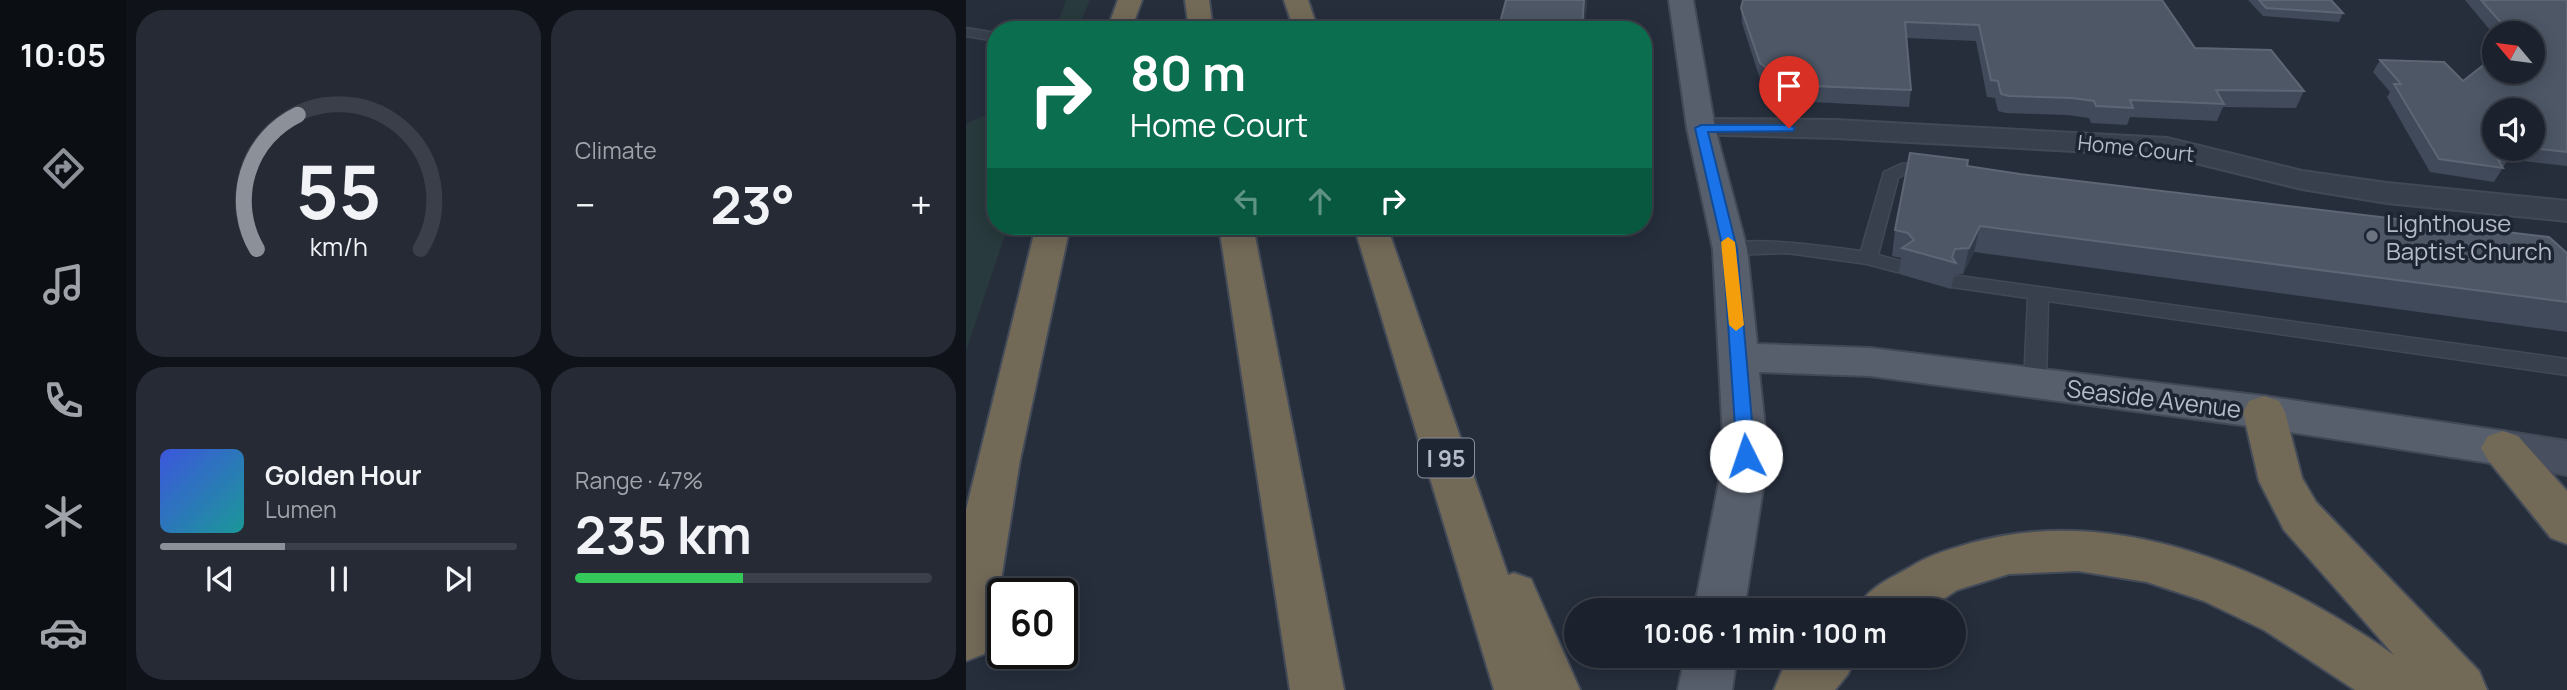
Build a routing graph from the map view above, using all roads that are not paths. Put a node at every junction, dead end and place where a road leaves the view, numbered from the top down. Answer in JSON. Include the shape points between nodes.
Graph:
{"nodes":[{"id":1,"x":1130,"y":0,"type":"edge"},
{"id":2,"x":1197,"y":0,"type":"edge"},
{"id":3,"x":1296,"y":0,"type":"edge"},
{"id":4,"x":1681,"y":0,"type":"edge"},
{"id":5,"x":1122,"y":21,"type":"edge"},
{"id":6,"x":1200,"y":21,"type":"edge"},
{"id":7,"x":1303,"y":21,"type":"edge"},
{"id":8,"x":966,"y":33,"type":"edge"},
{"id":9,"x":987,"y":36,"type":"edge"},
{"id":10,"x":1701,"y":128,"type":"junction"},
{"id":11,"x":1950,"y":168,"type":"edge"},
{"id":12,"x":2567,"y":211,"type":"edge"},
{"id":13,"x":1051,"y":235,"type":"edge"},
{"id":14,"x":1238,"y":235,"type":"edge"},
{"id":15,"x":1373,"y":235,"type":"edge"},
{"id":16,"x":1730,"y":249,"type":"junction"},
{"id":17,"x":1868,"y":258,"type":"junction"},
{"id":18,"x":1897,"y":265,"type":"dead end"},
{"id":19,"x":1959,"y":282,"type":"dead end"},
{"id":20,"x":1391,"y":292,"type":"junction"},
{"id":21,"x":2038,"y":295,"type":"junction"},
{"id":22,"x":1739,"y":357,"type":"junction"},
{"id":23,"x":2567,"y":367,"type":"edge"},
{"id":24,"x":2035,"y":383,"type":"junction"},
{"id":25,"x":2264,"y":412,"type":"junction"},
{"id":26,"x":2503,"y":448,"type":"junction"},
{"id":27,"x":2567,"y":458,"type":"edge"},
{"id":28,"x":2567,"y":524,"type":"edge"},
{"id":29,"x":1721,"y":598,"type":"edge"},
{"id":30,"x":1902,"y":598,"type":"edge"},
{"id":31,"x":966,"y":637,"type":"edge"},
{"id":32,"x":1709,"y":668,"type":"edge"},
{"id":33,"x":1820,"y":668,"type":"edge"},
{"id":34,"x":1317,"y":690,"type":"edge"},
{"id":35,"x":1521,"y":690,"type":"edge"},
{"id":36,"x":1553,"y":690,"type":"edge"},
{"id":37,"x":1705,"y":690,"type":"edge"},
{"id":38,"x":1801,"y":690,"type":"edge"},
{"id":39,"x":2398,"y":690,"type":"edge"},
{"id":40,"x":2460,"y":690,"type":"edge"}],
"edges":[{"from":1,"to":5,"type":"highway"},
{"from":2,"to":6,"type":"highway"},
{"from":3,"to":7,"type":"highway"},
{"from":4,"to":10,"type":"main road"},
{"from":8,"to":9,"type":"lane"},
{"from":10,"to":12,"type":"street","name":"Home Court","via":[[1836,130],[2167,147],[2302,180]]},
{"from":10,"to":16,"type":"main road"},
{"from":11,"to":17,"type":"lane","via":[[1901,169],[1890,176]]},
{"from":13,"to":31,"type":"highway","via":[[998,460]]},
{"from":14,"to":34,"type":"highway"},
{"from":15,"to":20,"type":"highway","number":"I 95"},
{"from":16,"to":17,"type":"lane","via":[[1787,247]]},
{"from":16,"to":22,"type":"main road"},
{"from":17,"to":18,"type":"lane"},
{"from":19,"to":21,"type":"lane"},
{"from":20,"to":35,"type":"highway","number":"I 95"},
{"from":20,"to":36,"type":"highway"},
{"from":21,"to":23,"type":"lane"},
{"from":21,"to":24,"type":"lane"},
{"from":22,"to":24,"type":"main road","name":"Seaside Avenue","via":[[1870,362]]},
{"from":22,"to":29,"type":"main road","via":[[1746,456]]},
{"from":24,"to":25,"type":"main road","name":"Seaside Avenue"},
{"from":25,"to":26,"type":"main road","name":"Seaside Avenue"},
{"from":25,"to":40,"type":"highway","via":[[2281,481],[2300,516]]},
{"from":26,"to":27,"type":"main road","name":"Seaside Avenue"},
{"from":26,"to":28,"type":"highway"},
{"from":30,"to":39,"type":"highway","via":[[1963,566],[2004,555],[2070,551],[2143,559],[2243,592],[2340,647]]},
{"from":32,"to":37,"type":"main road"},
{"from":33,"to":38,"type":"highway"}]}
